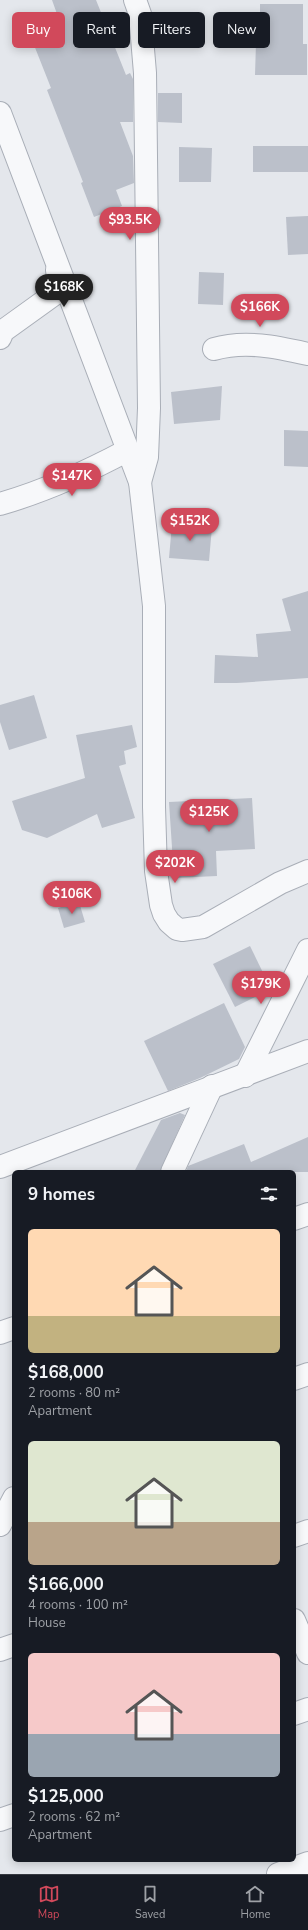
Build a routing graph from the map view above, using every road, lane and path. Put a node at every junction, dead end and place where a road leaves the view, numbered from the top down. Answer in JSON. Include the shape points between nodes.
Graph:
{"nodes":[{"id":1,"x":136,"y":0,"type":"edge"},
{"id":2,"x":0,"y":113,"type":"edge"},
{"id":3,"x":54,"y":255,"type":"junction"},
{"id":4,"x":0,"y":338,"type":"edge"},
{"id":5,"x":214,"y":349,"type":"dead end"},
{"id":6,"x":308,"y":354,"type":"edge"},
{"id":7,"x":128,"y":450,"type":"junction"},
{"id":8,"x":140,"y":482,"type":"junction"},
{"id":9,"x":0,"y":504,"type":"edge"},
{"id":10,"x":308,"y":871,"type":"edge"},
{"id":11,"x":308,"y":950,"type":"edge"},
{"id":12,"x":308,"y":1052,"type":"edge"},
{"id":13,"x":245,"y":1076,"type":"junction"},
{"id":14,"x":212,"y":1086,"type":"junction"},
{"id":15,"x":0,"y":1167,"type":"edge"},
{"id":16,"x":173,"y":1170,"type":"edge"},
{"id":17,"x":308,"y":1214,"type":"edge"},
{"id":18,"x":296,"y":1218,"type":"edge"},
{"id":19,"x":12,"y":1329,"type":"edge"},
{"id":20,"x":0,"y":1333,"type":"edge"},
{"id":21,"x":308,"y":1374,"type":"edge"},
{"id":22,"x":296,"y":1379,"type":"edge"},
{"id":23,"x":12,"y":1489,"type":"edge"},
{"id":24,"x":0,"y":1493,"type":"edge"},
{"id":25,"x":12,"y":1502,"type":"edge"},
{"id":26,"x":0,"y":1525,"type":"edge"},
{"id":27,"x":308,"y":1531,"type":"edge"},
{"id":28,"x":296,"y":1535,"type":"edge"},
{"id":29,"x":296,"y":1625,"type":"edge"},
{"id":30,"x":12,"y":1646,"type":"edge"},
{"id":31,"x":0,"y":1650,"type":"edge"},
{"id":32,"x":308,"y":1653,"type":"edge"},
{"id":33,"x":308,"y":1709,"type":"edge"},
{"id":34,"x":296,"y":1713,"type":"edge"},
{"id":35,"x":12,"y":1816,"type":"edge"},
{"id":36,"x":0,"y":1820,"type":"edge"},
{"id":37,"x":308,"y":1862,"type":"edge"},
{"id":38,"x":278,"y":1874,"type":"edge"}],
"edges":[{"from":1,"to":8,"type":"street","via":[[140,14],[145,72],[149,408],[147,457]]},
{"from":2,"to":3,"type":"street"},
{"from":3,"to":4,"type":"street","via":[[60,290],[3,332]]},
{"from":3,"to":7,"type":"street"},
{"from":5,"to":6,"type":"street","via":[[228,345],[255,345]]},
{"from":7,"to":8,"type":"street"},
{"from":7,"to":9,"type":"street","via":[[60,483]]},
{"from":8,"to":10,"type":"street","via":[[154,606],[156,871],[164,914],[169,922],[182,930],[203,927],[280,883]]},
{"from":11,"to":13,"type":"street"},
{"from":12,"to":13,"type":"street"},
{"from":13,"to":14,"type":"street"},
{"from":14,"to":15,"type":"street"},
{"from":14,"to":16,"type":"street"},
{"from":17,"to":18,"type":"street"},
{"from":19,"to":20,"type":"street"},
{"from":21,"to":22,"type":"street"},
{"from":23,"to":24,"type":"street"},
{"from":25,"to":26,"type":"street"},
{"from":27,"to":28,"type":"street"},
{"from":29,"to":32,"type":"street"},
{"from":30,"to":31,"type":"street"},
{"from":33,"to":34,"type":"street"},
{"from":35,"to":36,"type":"street"},
{"from":37,"to":38,"type":"street"}]}
